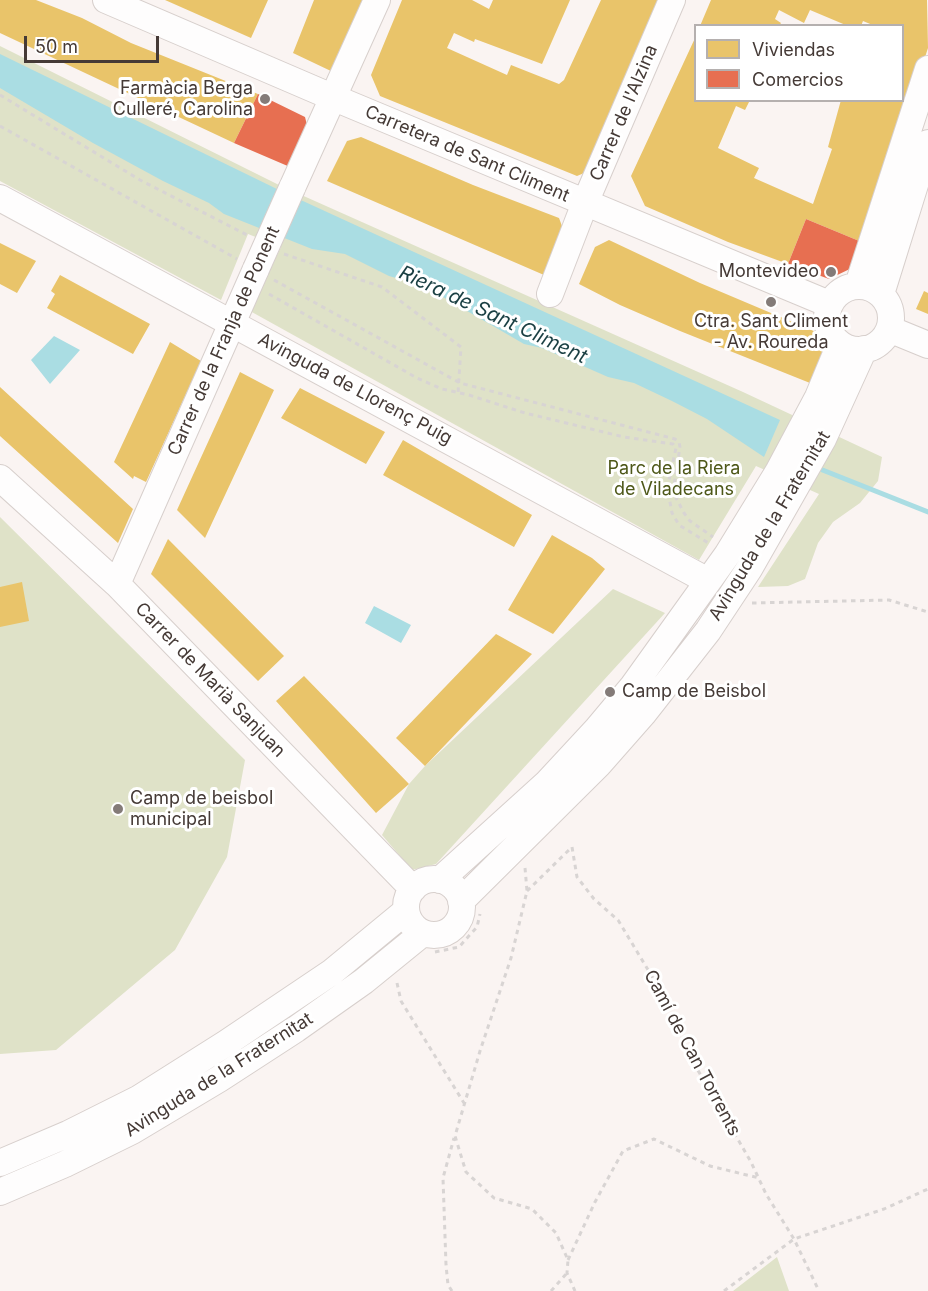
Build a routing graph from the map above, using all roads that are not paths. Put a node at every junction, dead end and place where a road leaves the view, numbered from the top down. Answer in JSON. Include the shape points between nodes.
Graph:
{"nodes":[{"id":1,"x":377,"y":0,"type":"edge"},
{"id":2,"x":672,"y":0,"type":"edge"},
{"id":3,"x":118,"y":2,"type":"edge"},
{"id":4,"x":928,"y":69,"type":"edge"},
{"id":5,"x":332,"y":97,"type":"junction"},
{"id":6,"x":928,"y":143,"type":"edge"},
{"id":7,"x":920,"y":194,"type":"edge"},
{"id":8,"x":0,"y":198,"type":"edge"},
{"id":9,"x":585,"y":203,"type":"junction"},
{"id":10,"x":870,"y":290,"type":"junction"},
{"id":11,"x":550,"y":294,"type":"dead end"},
{"id":12,"x":829,"y":304,"type":"junction"},
{"id":13,"x":231,"y":322,"type":"junction"},
{"id":14,"x":889,"y":329,"type":"junction"},
{"id":15,"x":928,"y":345,"type":"edge"},
{"id":16,"x":852,"y":347,"type":"junction"},
{"id":17,"x":788,"y":477,"type":"junction"},
{"id":18,"x":0,"y":478,"type":"edge"},
{"id":19,"x":708,"y":582,"type":"junction"},
{"id":20,"x":117,"y":584,"type":"junction"},
{"id":21,"x":440,"y":880,"type":"junction"},
{"id":22,"x":410,"y":900,"type":"junction"},
{"id":23,"x":472,"y":904,"type":"junction"},
{"id":24,"x":427,"y":942,"type":"junction"},
{"id":25,"x":0,"y":1163,"type":"edge"},
{"id":26,"x":0,"y":1191,"type":"edge"}],
"edges":[{"from":1,"to":5,"type":"street","name":"Carrer de la Franja de Ponent"},
{"from":2,"to":9,"type":"street","name":"Carrer de l'Alzina"},
{"from":3,"to":5,"type":"street","name":"Carretera de Sant Climent"},
{"from":4,"to":10,"type":"street","via":[[870,246]]},
{"from":5,"to":9,"type":"street","name":"Carretera de Sant Climent"},
{"from":5,"to":13,"type":"street","name":"Carrer de la Franja de Ponent","bridge":true},
{"from":6,"to":7,"type":"street"},
{"from":7,"to":10,"type":"street"},
{"from":8,"to":13,"type":"street","name":"Avinguda de Llorenç Puig"},
{"from":9,"to":11,"type":"street","name":"Carrer de l'Alzina"},
{"from":9,"to":12,"type":"street","name":"Carretera de Sant Climent"},
{"from":10,"to":12,"type":"street","via":[[841,290]]},
{"from":10,"to":14,"type":"street","via":[[890,310]]},
{"from":12,"to":16,"type":"street","via":[[827,326],[833,338]]},
{"from":13,"to":19,"type":"street","name":"Avinguda de Llorenç Puig"},
{"from":13,"to":20,"type":"street","name":"Carrer de la Franja de Ponent"},
{"from":14,"to":15,"type":"street"},
{"from":14,"to":16,"type":"street","via":[[879,342]]},
{"from":16,"to":17,"type":"street","name":"Avinguda de la Fraternitat","via":[[818,397],[813,433]]},
{"from":17,"to":19,"type":"street","name":"Avinguda de la Fraternitat"},
{"from":17,"to":23,"type":"street","name":"Avinguda de la Fraternitat","via":[[727,605],[643,714]]},
{"from":18,"to":20,"type":"street","name":"Carrer de Marià Sanjuan"},
{"from":19,"to":21,"type":"street","name":"Avinguda de la Fraternitat","via":[[597,729],[501,826]]},
{"from":20,"to":22,"type":"street","name":"Carrer de Marià Sanjuan"},
{"from":21,"to":22,"type":"street","via":[[426,881]]},
{"from":21,"to":23,"type":"street"},
{"from":22,"to":24,"type":"street","name":"Carrer de Marià Sanjuan","via":[[412,924]]},
{"from":22,"to":25,"type":"street","name":"Avinguda de la Fraternitat","via":[[332,972],[148,1093]]},
{"from":23,"to":24,"type":"street","via":[[452,928]]},
{"from":24,"to":26,"type":"street","name":"Avinguda de la Fraternitat","via":[[219,1079],[132,1131]]}]}
